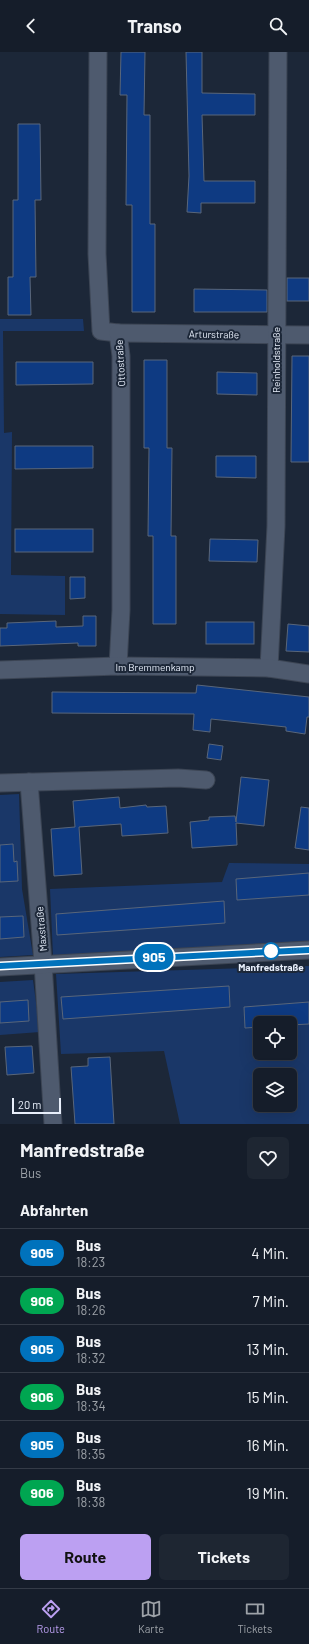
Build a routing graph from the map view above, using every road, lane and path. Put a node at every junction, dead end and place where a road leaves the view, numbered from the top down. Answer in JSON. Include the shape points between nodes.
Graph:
{"nodes":[{"id":1,"x":98,"y":52,"type":"edge"},
{"id":2,"x":278,"y":52,"type":"edge"},
{"id":3,"x":118,"y":333,"type":"junction"},
{"id":4,"x":276,"y":335,"type":"junction"},
{"id":5,"x":309,"y":335,"type":"edge"},
{"id":6,"x":118,"y":666,"type":"junction"},
{"id":7,"x":269,"y":668,"type":"junction"},
{"id":8,"x":0,"y":670,"type":"edge"},
{"id":9,"x":309,"y":674,"type":"edge"},
{"id":10,"x":206,"y":780,"type":"dead end"},
{"id":11,"x":29,"y":782,"type":"junction"},
{"id":12,"x":0,"y":783,"type":"edge"},
{"id":13,"x":309,"y":950,"type":"edge"},
{"id":14,"x":43,"y":963,"type":"junction"},
{"id":15,"x":0,"y":966,"type":"edge"},
{"id":16,"x":53,"y":1124,"type":"edge"}],
"edges":[{"from":1,"to":3,"type":"street","name":"Ottostraße","via":[[97,254],[101,331]]},
{"from":2,"to":4,"type":"street","name":"Reinholdstraße"},
{"from":3,"to":4,"type":"street","name":"Arturstraße"},
{"from":3,"to":6,"type":"street","name":"Ottostraße","via":[[121,356],[121,610]]},
{"from":4,"to":5,"type":"street","name":"Arturstraße"},
{"from":4,"to":7,"type":"street","name":"Reinholdstraße","via":[[276,526]]},
{"from":6,"to":7,"type":"street","name":"Im Bremmenkamp"},
{"from":6,"to":8,"type":"street","name":"Im Bremmenkamp"},
{"from":7,"to":9,"type":"street","name":"Im Bremmenkamp"},
{"from":10,"to":11,"type":"street","via":[[178,778]]},
{"from":11,"to":12,"type":"street"},
{"from":11,"to":14,"type":"street","name":"Maxstraße"},
{"from":13,"to":14,"type":"street"},
{"from":14,"to":15,"type":"street"},
{"from":14,"to":16,"type":"street","name":"Maxstraße"}]}
